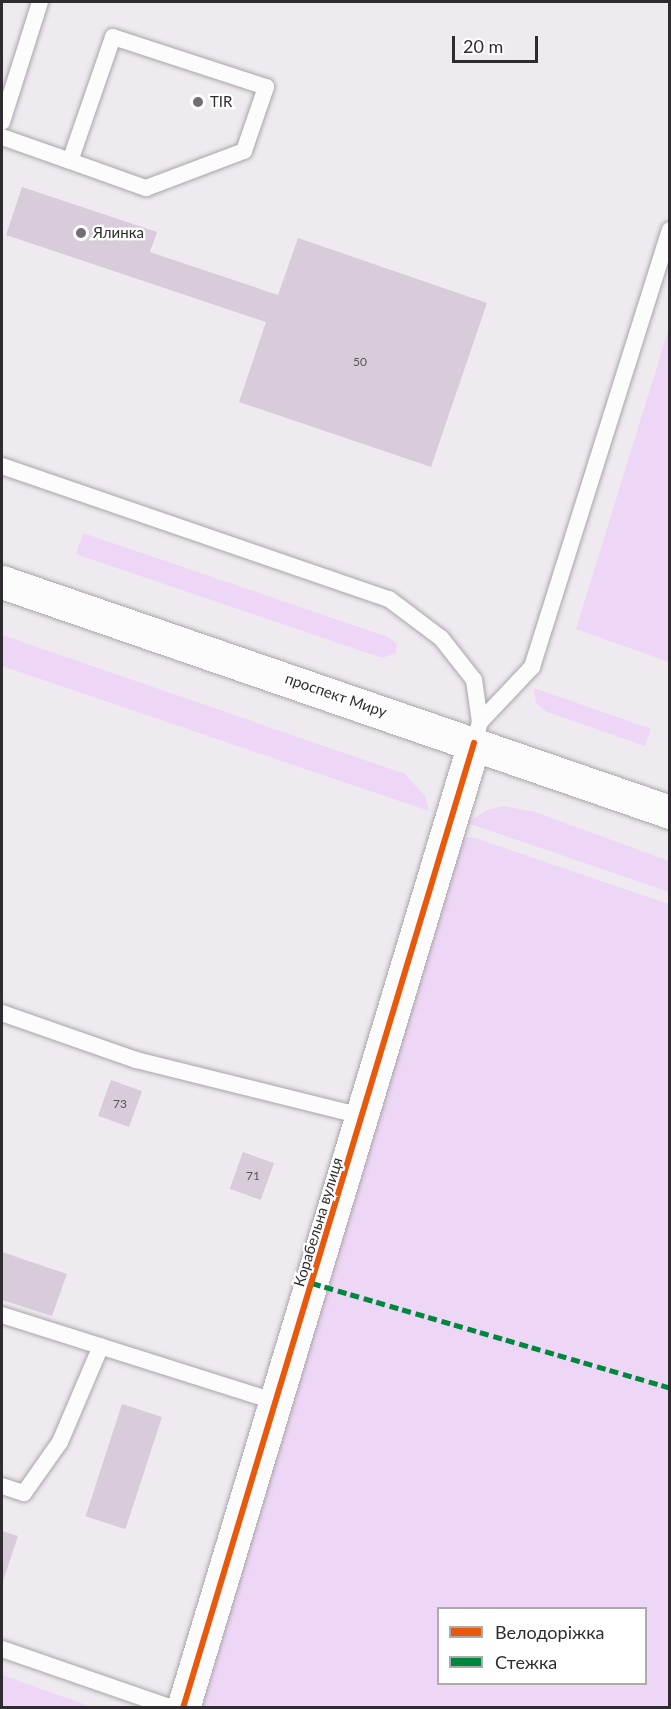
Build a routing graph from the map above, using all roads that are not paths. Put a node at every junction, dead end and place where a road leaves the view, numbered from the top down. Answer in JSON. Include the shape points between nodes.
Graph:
{"nodes":[{"id":1,"x":40,"y":2,"type":"edge"},
{"id":2,"x":2,"y":122,"type":"edge"},
{"id":3,"x":2,"y":137,"type":"edge"},
{"id":4,"x":70,"y":162,"type":"junction"},
{"id":5,"x":669,"y":230,"type":"edge"},
{"id":6,"x":2,"y":466,"type":"edge"},
{"id":7,"x":2,"y":582,"type":"edge"},
{"id":8,"x":477,"y":733,"type":"junction"},
{"id":9,"x":669,"y":812,"type":"edge"},
{"id":10,"x":2,"y":1013,"type":"edge"},
{"id":11,"x":362,"y":1116,"type":"junction"},
{"id":12,"x":2,"y":1315,"type":"edge"},
{"id":13,"x":101,"y":1347,"type":"junction"},
{"id":14,"x":276,"y":1402,"type":"junction"},
{"id":15,"x":2,"y":1486,"type":"edge"},
{"id":16,"x":2,"y":1649,"type":"edge"},
{"id":17,"x":172,"y":1707,"type":"edge"},
{"id":18,"x":183,"y":1707,"type":"edge"}],
"edges":[{"from":1,"to":2,"type":"lane"},
{"from":3,"to":4,"type":"lane"},
{"from":4,"to":4,"type":"lane","via":[[146,188],[244,151],[266,87],[113,37]]},
{"from":5,"to":8,"type":"lane","via":[[532,667]]},
{"from":6,"to":8,"type":"lane","via":[[389,599],[441,638],[474,680]]},
{"from":7,"to":8,"type":"street","name":"проспект Миру"},
{"from":8,"to":9,"type":"street","name":"проспект Миру"},
{"from":8,"to":11,"type":"street","name":"Корабельна вулиця"},
{"from":10,"to":11,"type":"lane","via":[[136,1060]]},
{"from":11,"to":14,"type":"street","name":"Корабельна вулиця"},
{"from":12,"to":13,"type":"lane"},
{"from":13,"to":14,"type":"lane"},
{"from":13,"to":15,"type":"lane","via":[[60,1442],[24,1493]]},
{"from":14,"to":18,"type":"street","name":"Корабельна вулиця"},
{"from":16,"to":17,"type":"lane"}]}
